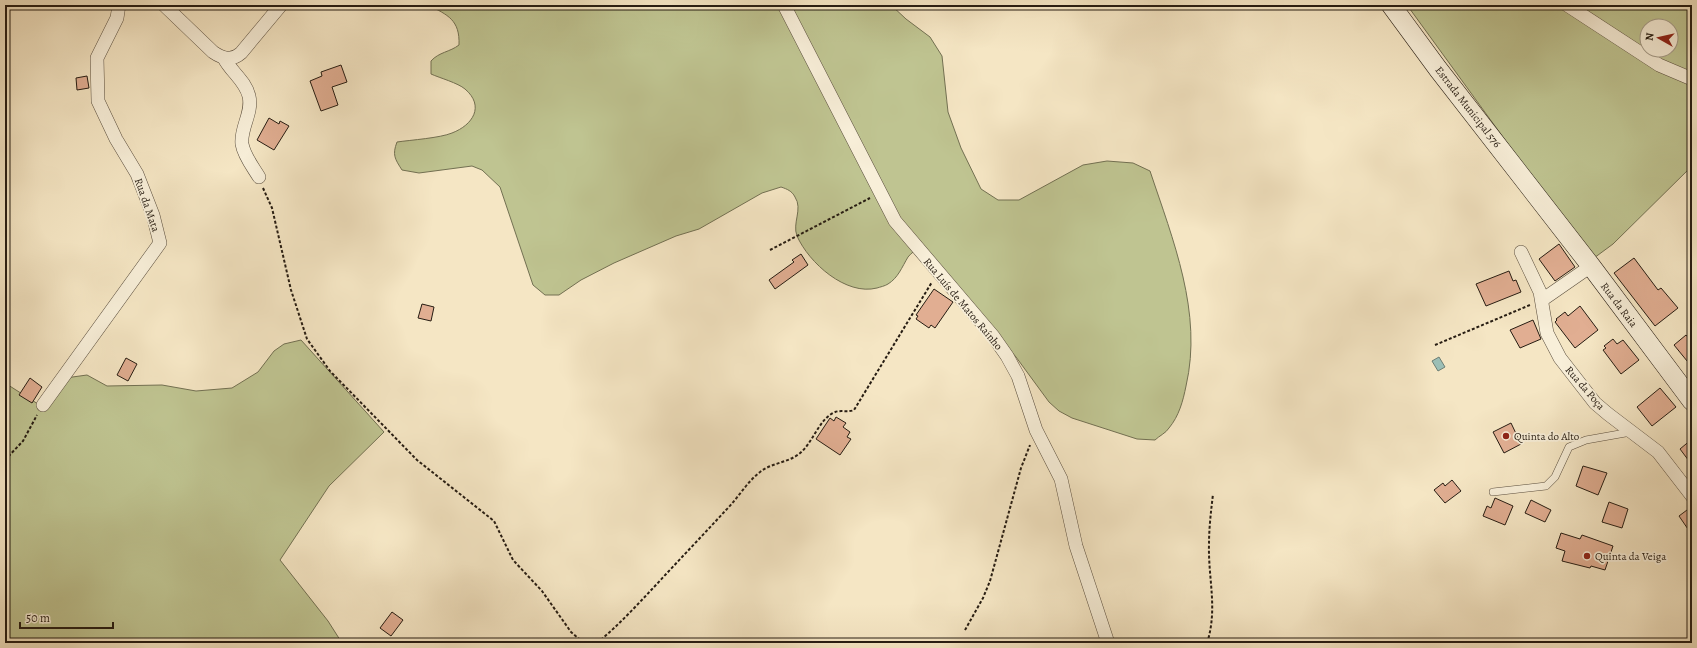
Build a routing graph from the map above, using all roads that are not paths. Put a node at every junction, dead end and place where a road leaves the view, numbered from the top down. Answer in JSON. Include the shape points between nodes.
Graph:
{"nodes":[{"id":1,"x":119,"y":5,"type":"edge"},
{"id":2,"x":164,"y":5,"type":"edge"},
{"id":3,"x":281,"y":5,"type":"edge"},
{"id":4,"x":784,"y":5,"type":"edge"},
{"id":5,"x":1391,"y":5,"type":"edge"},
{"id":6,"x":1567,"y":5,"type":"edge"},
{"id":7,"x":224,"y":58,"type":"junction"},
{"id":8,"x":1692,"y":79,"type":"edge"},
{"id":9,"x":259,"y":177,"type":"road end"},
{"id":10,"x":1546,"y":209,"type":"joint"},
{"id":11,"x":1521,"y":252,"type":"dead end"},
{"id":12,"x":1590,"y":266,"type":"junction"},
{"id":13,"x":1542,"y":300,"type":"junction"},
{"id":14,"x":1692,"y":401,"type":"edge"},
{"id":15,"x":42,"y":405,"type":"road end"},
{"id":16,"x":1631,"y":432,"type":"junction"},
{"id":17,"x":1493,"y":492,"type":"dead end"},
{"id":18,"x":1692,"y":496,"type":"edge"},
{"id":19,"x":1108,"y":643,"type":"edge"}],
"edges":[{"from":1,"to":15,"type":"street","name":"Rua da Mata","via":[[117,18],[97,58],[98,101],[116,139],[137,174],[153,215],[160,243]]},
{"from":2,"to":7,"type":"street","via":[[210,49]]},
{"from":3,"to":7,"type":"street","via":[[241,53]]},
{"from":4,"to":19,"type":"street","name":"Rua Luís de Matos Raínho","via":[[879,193],[900,229],[988,331],[1007,356],[1022,385],[1037,433],[1063,484],[1076,546]]},
{"from":5,"to":10,"type":"main road","name":"Estrada Municipal 576"},
{"from":6,"to":8,"type":"street","via":[[1660,66]]},
{"from":7,"to":9,"type":"street","via":[[242,81],[249,96],[249,110],[242,143],[244,152]]},
{"from":10,"to":12,"type":"main road","name":"Rua da Raia"},
{"from":11,"to":13,"type":"street","name":"Rua da Poça"},
{"from":12,"to":13,"type":"street"},
{"from":12,"to":14,"type":"main road","name":"Rua da Raia"},
{"from":13,"to":16,"type":"street","name":"Rua da Poça","via":[[1547,333],[1556,353],[1595,403]]},
{"from":16,"to":17,"type":"lane","via":[[1586,440],[1570,447],[1556,477],[1546,486]]},
{"from":16,"to":18,"type":"street","name":"Rua da Poça","via":[[1658,452]]}]}
